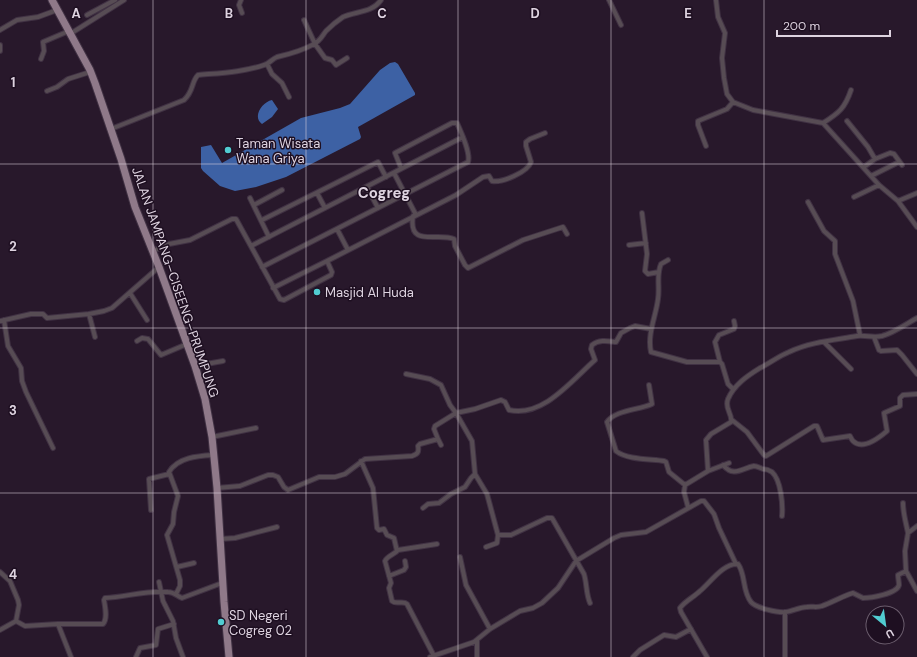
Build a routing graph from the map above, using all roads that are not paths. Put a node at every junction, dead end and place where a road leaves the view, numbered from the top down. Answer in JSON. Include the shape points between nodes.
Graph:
{"nodes":[{"id":1,"x":52,"y":0,"type":"edge"},
{"id":2,"x":115,"y":0,"type":"edge"},
{"id":3,"x":124,"y":0,"type":"edge"},
{"id":4,"x":241,"y":0,"type":"edge"},
{"id":5,"x":380,"y":0,"type":"edge"},
{"id":6,"x":609,"y":0,"type":"edge"},
{"id":7,"x":716,"y":0,"type":"edge"},
{"id":8,"x":106,"y":2,"type":"edge"},
{"id":9,"x":57,"y":10,"type":"junction"},
{"id":10,"x":108,"y":10,"type":"junction"},
{"id":11,"x":242,"y":13,"type":"dead end"},
{"id":12,"x":87,"y":15,"type":"dead end"},
{"id":13,"x":304,"y":20,"type":"dead end"},
{"id":14,"x":621,"y":25,"type":"dead end"},
{"id":15,"x":0,"y":30,"type":"edge"},
{"id":16,"x":69,"y":33,"type":"junction"},
{"id":17,"x":315,"y":44,"type":"junction"},
{"id":18,"x":0,"y":45,"type":"edge"},
{"id":19,"x":0,"y":51,"type":"edge"},
{"id":20,"x":348,"y":58,"type":"dead end"},
{"id":21,"x":41,"y":59,"type":"dead end"},
{"id":22,"x":268,"y":64,"type":"junction"},
{"id":23,"x":90,"y":72,"type":"junction"},
{"id":24,"x":851,"y":90,"type":"dead end"},
{"id":25,"x":47,"y":91,"type":"dead end"},
{"id":26,"x":289,"y":97,"type":"dead end"},
{"id":27,"x":733,"y":102,"type":"junction"},
{"id":28,"x":847,"y":121,"type":"dead end"},
{"id":29,"x":823,"y":123,"type":"junction"},
{"id":30,"x":111,"y":129,"type":"junction"},
{"id":31,"x":545,"y":133,"type":"dead end"},
{"id":32,"x":463,"y":137,"type":"junction"},
{"id":33,"x":706,"y":146,"type":"dead end"},
{"id":34,"x":875,"y":159,"type":"junction"},
{"id":35,"x":864,"y":167,"type":"junction"},
{"id":36,"x":401,"y":168,"type":"junction"},
{"id":37,"x":394,"y":173,"type":"junction"},
{"id":38,"x":871,"y":176,"type":"junction"},
{"id":39,"x":386,"y":177,"type":"junction"},
{"id":40,"x":880,"y":185,"type":"junction"},
{"id":41,"x":367,"y":187,"type":"junction"},
{"id":42,"x":282,"y":190,"type":"dead end"},
{"id":43,"x":317,"y":193,"type":"junction"},
{"id":44,"x":917,"y":193,"type":"edge"},
{"id":45,"x":404,"y":194,"type":"junction"},
{"id":46,"x":854,"y":197,"type":"dead end"},
{"id":47,"x":250,"y":198,"type":"dead end"},
{"id":48,"x":898,"y":201,"type":"junction"},
{"id":49,"x":808,"y":202,"type":"dead end"},
{"id":50,"x":254,"y":205,"type":"junction"},
{"id":51,"x":325,"y":208,"type":"junction"},
{"id":52,"x":378,"y":208,"type":"junction"},
{"id":53,"x":642,"y":213,"type":"dead end"},
{"id":54,"x":414,"y":216,"type":"junction"},
{"id":55,"x":262,"y":220,"type":"junction"},
{"id":56,"x":917,"y":227,"type":"edge"},
{"id":57,"x":337,"y":230,"type":"junction"},
{"id":58,"x":567,"y":234,"type":"dead end"},
{"id":59,"x":269,"y":237,"type":"junction"},
{"id":60,"x":646,"y":243,"type":"junction"},
{"id":61,"x":629,"y":245,"type":"dead end"},
{"id":62,"x":252,"y":246,"type":"junction"},
{"id":63,"x":348,"y":250,"type":"junction"},
{"id":64,"x":153,"y":251,"type":"junction"},
{"id":65,"x":668,"y":260,"type":"dead end"},
{"id":66,"x":327,"y":261,"type":"junction"},
{"id":67,"x":159,"y":267,"type":"junction"},
{"id":68,"x":262,"y":267,"type":"junction"},
{"id":69,"x":658,"y":272,"type":"junction"},
{"id":70,"x":273,"y":288,"type":"junction"},
{"id":71,"x":130,"y":293,"type":"junction"},
{"id":72,"x":89,"y":314,"type":"junction"},
{"id":73,"x":917,"y":318,"type":"edge"},
{"id":74,"x":2,"y":320,"type":"edge"},
{"id":75,"x":147,"y":320,"type":"dead end"},
{"id":76,"x":734,"y":321,"type":"dead end"},
{"id":77,"x":651,"y":329,"type":"junction"},
{"id":78,"x":860,"y":335,"type":"junction"},
{"id":79,"x":874,"y":337,"type":"junction"},
{"id":80,"x":95,"y":338,"type":"dead end"},
{"id":81,"x":137,"y":341,"type":"dead end"},
{"id":82,"x":824,"y":342,"type":"junction"},
{"id":83,"x":187,"y":344,"type":"junction"},
{"id":84,"x":223,"y":361,"type":"dead end"},
{"id":85,"x":720,"y":362,"type":"junction"},
{"id":86,"x":195,"y":366,"type":"junction"},
{"id":87,"x":851,"y":369,"type":"dead end"},
{"id":88,"x":406,"y":374,"type":"dead end"},
{"id":89,"x":917,"y":374,"type":"edge"},
{"id":90,"x":649,"y":385,"type":"dead end"},
{"id":91,"x":733,"y":389,"type":"junction"},
{"id":92,"x":917,"y":394,"type":"edge"},
{"id":93,"x":456,"y":413,"type":"junction"},
{"id":94,"x":732,"y":420,"type":"junction"},
{"id":95,"x":256,"y":428,"type":"dead end"},
{"id":96,"x":212,"y":437,"type":"junction"},
{"id":97,"x":438,"y":439,"type":"junction"},
{"id":98,"x":441,"y":445,"type":"dead end"},
{"id":99,"x":52,"y":448,"type":"dead end"},
{"id":100,"x":214,"y":455,"type":"junction"},
{"id":101,"x":361,"y":461,"type":"junction"},
{"id":102,"x":729,"y":463,"type":"dead end"},
{"id":103,"x":723,"y":465,"type":"junction"},
{"id":104,"x":708,"y":471,"type":"junction"},
{"id":105,"x":169,"y":474,"type":"junction"},
{"id":106,"x":475,"y":474,"type":"junction"},
{"id":107,"x":685,"y":485,"type":"junction"},
{"id":108,"x":217,"y":488,"type":"junction"},
{"id":109,"x":903,"y":503,"type":"dead end"},
{"id":110,"x":688,"y":507,"type":"junction"},
{"id":111,"x":422,"y":508,"type":"dead end"},
{"id":112,"x":151,"y":510,"type":"dead end"},
{"id":113,"x":782,"y":516,"type":"dead end"},
{"id":114,"x":917,"y":526,"type":"edge"},
{"id":115,"x":277,"y":527,"type":"dead end"},
{"id":116,"x":908,"y":533,"type":"junction"},
{"id":117,"x":498,"y":535,"type":"junction"},
{"id":118,"x":220,"y":539,"type":"junction"},
{"id":119,"x":437,"y":544,"type":"dead end"},
{"id":120,"x":486,"y":547,"type":"dead end"},
{"id":121,"x":397,"y":551,"type":"junction"},
{"id":122,"x":460,"y":557,"type":"dead end"},
{"id":123,"x":404,"y":561,"type":"dead end"},
{"id":124,"x":576,"y":561,"type":"junction"},
{"id":125,"x":194,"y":563,"type":"dead end"},
{"id":126,"x":736,"y":564,"type":"junction"},
{"id":127,"x":177,"y":567,"type":"junction"},
{"id":128,"x":906,"y":571,"type":"junction"},
{"id":129,"x":0,"y":572,"type":"edge"},
{"id":130,"x":389,"y":576,"type":"junction"},
{"id":131,"x":159,"y":582,"type":"dead end"},
{"id":132,"x":222,"y":583,"type":"junction"},
{"id":133,"x":917,"y":591,"type":"edge"},
{"id":134,"x":160,"y":592,"type":"junction"},
{"id":135,"x":176,"y":594,"type":"junction"},
{"id":136,"x":590,"y":603,"type":"dead end"},
{"id":137,"x":785,"y":612,"type":"junction"},
{"id":138,"x":16,"y":621,"type":"junction"},
{"id":139,"x":58,"y":624,"type":"junction"},
{"id":140,"x":174,"y":624,"type":"junction"},
{"id":141,"x":490,"y":629,"type":"junction"},
{"id":142,"x":0,"y":630,"type":"edge"},
{"id":143,"x":691,"y":630,"type":"junction"},
{"id":144,"x":477,"y":640,"type":"junction"},
{"id":145,"x":432,"y":656,"type":"edge"},
{"id":146,"x":71,"y":657,"type":"edge"},
{"id":147,"x":136,"y":657,"type":"edge"},
{"id":148,"x":183,"y":657,"type":"edge"},
{"id":149,"x":229,"y":657,"type":"edge"},
{"id":150,"x":477,"y":657,"type":"edge"},
{"id":151,"x":633,"y":657,"type":"edge"},
{"id":152,"x":707,"y":657,"type":"edge"},
{"id":153,"x":785,"y":657,"type":"edge"}],
"edges":[{"from":1,"to":9,"type":"main road","name":"JALAN JAMPANG–CISEENG–PRUMPUNG"},
{"from":2,"to":8,"type":"street"},
{"from":3,"to":10,"type":"street"},
{"from":4,"to":11,"type":"street","via":[[239,5]]},
{"from":5,"to":17,"type":"street","via":[[374,7],[338,21]]},
{"from":6,"to":14,"type":"street"},
{"from":7,"to":27,"type":"street","via":[[718,17],[725,33],[722,58],[724,78],[727,94]]},
{"from":8,"to":10,"type":"street"},
{"from":8,"to":12,"type":"street"},
{"from":9,"to":15,"type":"street","via":[[38,17],[17,20]]},
{"from":9,"to":16,"type":"main road","name":"JALAN JAMPANG–CISEENG–PRUMPUNG"},
{"from":10,"to":16,"type":"street"},
{"from":13,"to":17,"type":"street"},
{"from":16,"to":21,"type":"street","via":[[43,42],[44,51]]},
{"from":16,"to":23,"type":"main road","name":"JALAN JAMPANG–CISEENG–PRUMPUNG"},
{"from":17,"to":20,"type":"street","via":[[325,58],[332,60],[336,65]]},
{"from":17,"to":22,"type":"street","via":[[295,53],[274,58]]},
{"from":18,"to":19,"type":"street"},
{"from":22,"to":26,"type":"street"},
{"from":22,"to":30,"type":"street","via":[[198,75],[189,96],[184,100]]},
{"from":23,"to":25,"type":"street","via":[[68,79]]},
{"from":23,"to":30,"type":"main road","name":"JALAN JAMPANG–CISEENG–PRUMPUNG"},
{"from":24,"to":29,"type":"street","via":[[842,110]]},
{"from":27,"to":29,"type":"street","via":[[753,110]]},
{"from":27,"to":33,"type":"street","via":[[727,109],[698,121]]},
{"from":28,"to":34,"type":"street"},
{"from":29,"to":35,"type":"street"},
{"from":30,"to":64,"type":"main road","name":"JALAN JAMPANG–CISEENG–PRUMPUNG","via":[[135,207]]},
{"from":31,"to":54,"type":"street","via":[[526,142],[531,162],[526,169],[497,182],[492,181],[488,175],[483,177],[456,195]]},
{"from":32,"to":36,"type":"street"},
{"from":32,"to":36,"type":"street","via":[[457,123],[452,123],[395,153]]},
{"from":32,"to":45,"type":"street","via":[[468,162]]},
{"from":34,"to":35,"type":"street"},
{"from":34,"to":38,"type":"street","via":[[890,153],[894,154],[900,163]]},
{"from":35,"to":38,"type":"street"},
{"from":36,"to":37,"type":"street"},
{"from":37,"to":39,"type":"street"},
{"from":37,"to":45,"type":"street"},
{"from":38,"to":40,"type":"street"},
{"from":39,"to":41,"type":"street"},
{"from":39,"to":43,"type":"street","via":[[378,162]]},
{"from":40,"to":46,"type":"street"},
{"from":40,"to":48,"type":"street"},
{"from":41,"to":51,"type":"street"},
{"from":41,"to":52,"type":"street"},
{"from":42,"to":50,"type":"street"},
{"from":43,"to":51,"type":"street"},
{"from":43,"to":55,"type":"street"},
{"from":44,"to":48,"type":"street"},
{"from":45,"to":52,"type":"street"},
{"from":45,"to":54,"type":"street"},
{"from":47,"to":50,"type":"street"},
{"from":48,"to":56,"type":"street"},
{"from":49,"to":78,"type":"street","via":[[824,231],[834,241],[835,254],[853,301]]},
{"from":50,"to":55,"type":"street"},
{"from":51,"to":59,"type":"street"},
{"from":52,"to":57,"type":"street"},
{"from":53,"to":60,"type":"street"},
{"from":54,"to":58,"type":"street","via":[[412,226],[416,234],[454,238],[455,246],[465,265],[470,268],[535,235],[563,227]]},
{"from":54,"to":63,"type":"street"},
{"from":55,"to":59,"type":"street"},
{"from":57,"to":63,"type":"street"},
{"from":57,"to":68,"type":"street"},
{"from":59,"to":62,"type":"street"},
{"from":60,"to":61,"type":"street"},
{"from":60,"to":69,"type":"street","via":[[645,271],[648,274]]},
{"from":62,"to":64,"type":"street","via":[[234,219],[190,240],[169,244]]},
{"from":62,"to":68,"type":"street"},
{"from":63,"to":66,"type":"street"},
{"from":64,"to":67,"type":"main road","name":"JALAN JAMPANG–CISEENG–PRUMPUNG"},
{"from":65,"to":69,"type":"street","via":[[661,264]]},
{"from":66,"to":70,"type":"street"},
{"from":66,"to":70,"type":"street","via":[[331,275],[286,299],[280,299]]},
{"from":67,"to":71,"type":"street"},
{"from":67,"to":83,"type":"main road","name":"JALAN JAMPANG–CISEENG–PRUMPUNG"},
{"from":68,"to":70,"type":"street"},
{"from":69,"to":77,"type":"street","via":[[659,298]]},
{"from":71,"to":72,"type":"street","via":[[110,309]]},
{"from":71,"to":75,"type":"street"},
{"from":72,"to":74,"type":"street","via":[[47,318],[43,314],[31,314]]},
{"from":72,"to":80,"type":"street"},
{"from":73,"to":79,"type":"street","via":[[885,335]]},
{"from":74,"to":99,"type":"street","via":[[8,346],[21,368],[24,387]]},
{"from":76,"to":85,"type":"street","via":[[734,329],[719,335],[715,342]]},
{"from":77,"to":85,"type":"street","via":[[650,350],[653,353],[687,362]]},
{"from":77,"to":93,"type":"street","via":[[635,326],[621,333],[616,342],[594,343],[591,349],[595,360],[555,396],[535,408],[521,412],[509,410],[501,400]]},
{"from":78,"to":79,"type":"street"},
{"from":78,"to":82,"type":"street"},
{"from":79,"to":89,"type":"street","via":[[879,350],[896,350]]},
{"from":81,"to":83,"type":"street","via":[[142,338],[148,339],[161,354]]},
{"from":82,"to":87,"type":"street"},
{"from":82,"to":91,"type":"street","via":[[799,348],[781,356],[753,372]]},
{"from":83,"to":86,"type":"main road","name":"JALAN JAMPANG–CISEENG–PRUMPUNG"},
{"from":84,"to":86,"type":"street"},
{"from":85,"to":91,"type":"street","via":[[728,384]]},
{"from":86,"to":96,"type":"main road","name":"JALAN JAMPANG–CISEENG–PRUMPUNG","via":[[205,399]]},
{"from":88,"to":93,"type":"street","via":[[430,379],[441,385]]},
{"from":90,"to":107,"type":"street","via":[[652,404],[614,415],[608,422],[616,451],[636,458],[664,461],[669,472]]},
{"from":91,"to":94,"type":"street","via":[[727,406]]},
{"from":92,"to":94,"type":"street","via":[[904,394],[900,398],[900,406],[884,414],[887,431],[875,440],[862,444],[853,442],[850,436],[823,440],[816,425],[766,456],[747,432]]},
{"from":93,"to":97,"type":"street","via":[[435,426]]},
{"from":93,"to":106,"type":"street","via":[[472,441]]},
{"from":94,"to":104,"type":"street","via":[[706,440]]},
{"from":95,"to":96,"type":"street"},
{"from":96,"to":100,"type":"main road","name":"JALAN JAMPANG–CISEENG–PRUMPUNG"},
{"from":97,"to":98,"type":"street"},
{"from":97,"to":101,"type":"street","via":[[420,444],[418,453],[412,456]]},
{"from":100,"to":105,"type":"street","via":[[199,456],[180,462],[174,465]]},
{"from":100,"to":108,"type":"main road","name":"JALAN JAMPANG–CISEENG–PRUMPUNG"},
{"from":101,"to":108,"type":"street","via":[[345,474],[319,477],[288,490],[278,477],[273,475],[240,486]]},
{"from":101,"to":121,"type":"street","via":[[372,488],[377,528],[384,529],[387,536],[394,538]]},
{"from":102,"to":103,"type":"street"},
{"from":103,"to":104,"type":"street"},
{"from":103,"to":113,"type":"street","via":[[733,471],[757,466],[771,471],[780,493]]},
{"from":104,"to":107,"type":"street"},
{"from":105,"to":112,"type":"street","via":[[149,479]]},
{"from":105,"to":127,"type":"street","via":[[178,492],[173,524],[167,536]]},
{"from":106,"to":111,"type":"street","via":[[465,487],[439,503],[428,504]]},
{"from":106,"to":117,"type":"street","via":[[487,494]]},
{"from":107,"to":110,"type":"street"},
{"from":108,"to":118,"type":"main road","name":"JALAN JAMPANG–CISEENG–PRUMPUNG"},
{"from":109,"to":116,"type":"street"},
{"from":110,"to":124,"type":"street","via":[[679,515],[646,532],[617,537]]},
{"from":110,"to":126,"type":"street","via":[[704,501],[714,514]]},
{"from":114,"to":116,"type":"street"},
{"from":115,"to":118,"type":"street"},
{"from":116,"to":128,"type":"street","via":[[904,551]]},
{"from":117,"to":120,"type":"street","via":[[497,543]]},
{"from":117,"to":124,"type":"street","via":[[511,535],[552,518]]},
{"from":118,"to":132,"type":"main road","name":"JALAN JAMPANG–CISEENG–PRUMPUNG"},
{"from":119,"to":121,"type":"street"},
{"from":121,"to":130,"type":"street","via":[[385,560]]},
{"from":122,"to":141,"type":"street","via":[[466,585]]},
{"from":123,"to":130,"type":"street","via":[[404,570]]},
{"from":124,"to":136,"type":"street","via":[[586,580]]},
{"from":124,"to":141,"type":"street","via":[[558,588],[546,599]]},
{"from":125,"to":127,"type":"street"},
{"from":126,"to":137,"type":"street","via":[[741,568],[745,591],[752,603]]},
{"from":126,"to":143,"type":"street","via":[[719,573],[680,608]]},
{"from":127,"to":135,"type":"street","via":[[180,586]]},
{"from":128,"to":133,"type":"street"},
{"from":128,"to":137,"type":"street","via":[[898,575],[897,588],[884,594],[862,598],[853,593],[822,606]]},
{"from":129,"to":138,"type":"street","via":[[10,580],[18,600]]},
{"from":130,"to":145,"type":"street","via":[[392,583],[389,588],[392,601],[407,604]]},
{"from":131,"to":134,"type":"street"},
{"from":132,"to":135,"type":"street","via":[[184,597]]},
{"from":132,"to":149,"type":"main road","name":"JALAN JAMPANG–CISEENG–PRUMPUNG"},
{"from":134,"to":135,"type":"street"},
{"from":134,"to":139,"type":"street","via":[[105,598],[106,621],[103,624]]},
{"from":134,"to":140,"type":"street"},
{"from":137,"to":153,"type":"street"},
{"from":138,"to":139,"type":"street","via":[[26,626]]},
{"from":138,"to":142,"type":"street"},
{"from":139,"to":146,"type":"street"},
{"from":140,"to":147,"type":"street","via":[[158,629],[156,645],[139,648]]},
{"from":140,"to":148,"type":"street"},
{"from":141,"to":144,"type":"street"},
{"from":143,"to":151,"type":"street","via":[[676,637],[664,635]]},
{"from":143,"to":152,"type":"street"},
{"from":144,"to":145,"type":"street"},
{"from":144,"to":150,"type":"street"}]}
